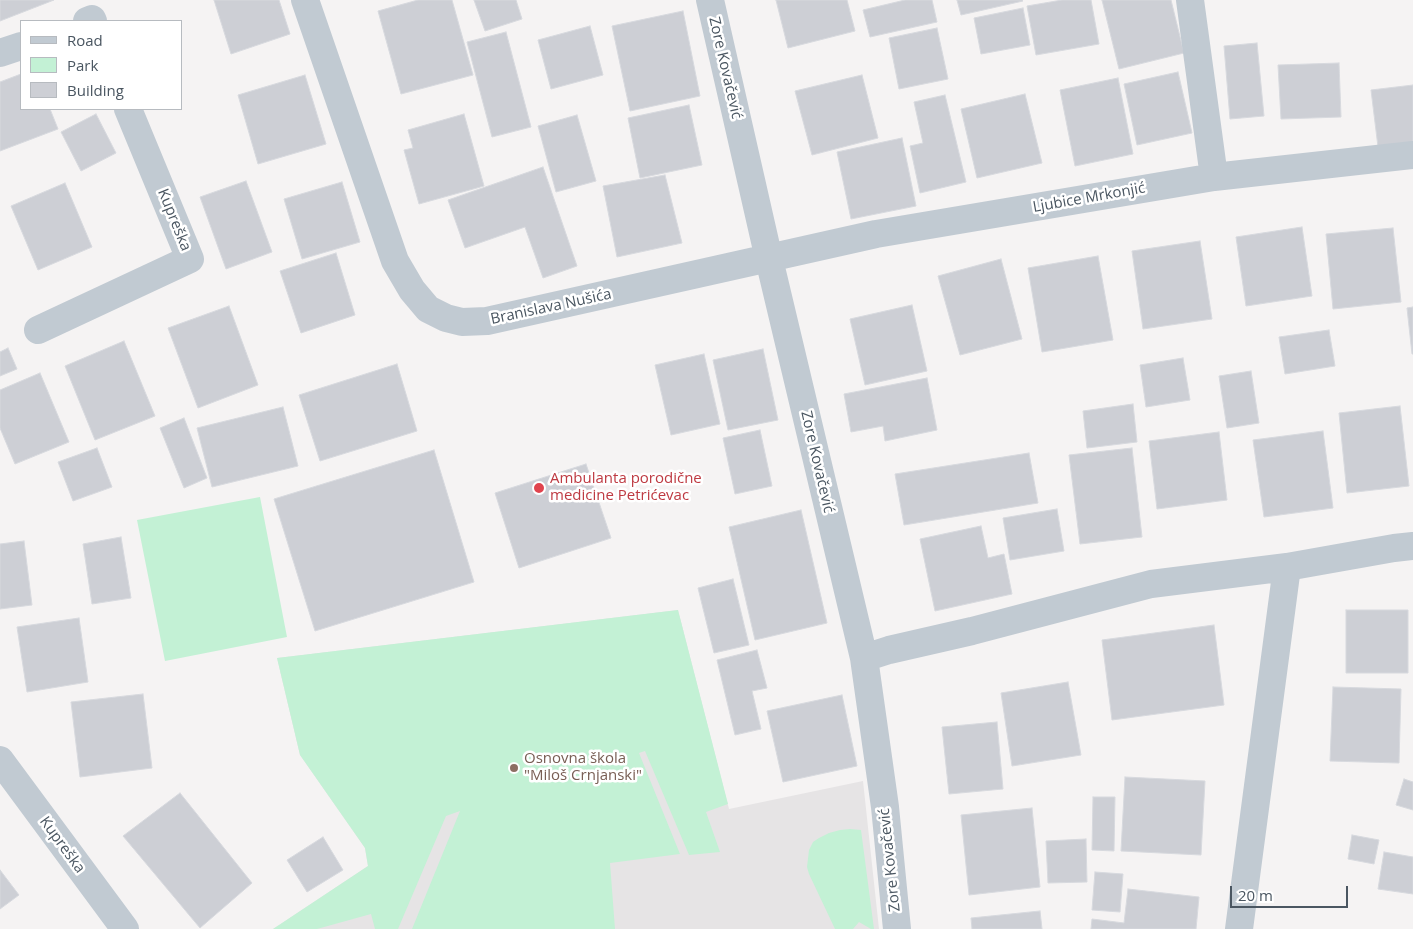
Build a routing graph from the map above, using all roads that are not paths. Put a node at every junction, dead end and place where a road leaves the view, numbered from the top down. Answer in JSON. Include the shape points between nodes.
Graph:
{"nodes":[{"id":1,"x":305,"y":0,"type":"edge"},
{"id":2,"x":710,"y":0,"type":"edge"},
{"id":3,"x":1190,"y":0,"type":"edge"},
{"id":4,"x":20,"y":46,"type":"edge"},
{"id":5,"x":0,"y":53,"type":"edge"},
{"id":6,"x":128,"y":110,"type":"edge"},
{"id":7,"x":1413,"y":155,"type":"edge"},
{"id":8,"x":1214,"y":177,"type":"junction"},
{"id":9,"x":769,"y":259,"type":"junction"},
{"id":10,"x":38,"y":330,"type":"dead end"},
{"id":11,"x":1413,"y":546,"type":"edge"},
{"id":12,"x":1288,"y":567,"type":"junction"},
{"id":13,"x":864,"y":658,"type":"junction"},
{"id":14,"x":0,"y":760,"type":"edge"},
{"id":15,"x":125,"y":929,"type":"edge"},
{"id":16,"x":897,"y":929,"type":"edge"},
{"id":17,"x":1239,"y":929,"type":"edge"}],
"edges":[{"from":1,"to":9,"type":"street","name":"Branislava Nušića","via":[[395,261],[428,310],[462,322],[487,321]]},
{"from":2,"to":9,"type":"street","name":"Zore Kovačević"},
{"from":3,"to":8,"type":"street"},
{"from":4,"to":5,"type":"street"},
{"from":6,"to":10,"type":"street","name":"Kupreška","via":[[190,259]]},
{"from":7,"to":8,"type":"street","name":"Ljubice Mrkonjić"},
{"from":8,"to":9,"type":"street","name":"Ljubice Mrkonjić","via":[[876,234]]},
{"from":9,"to":13,"type":"street","name":"Zore Kovačević"},
{"from":11,"to":12,"type":"street"},
{"from":12,"to":13,"type":"street","via":[[1151,584]]},
{"from":12,"to":17,"type":"street"},
{"from":13,"to":16,"type":"street","name":"Zore Kovačević"},
{"from":14,"to":15,"type":"street","name":"Kupreška"}]}
